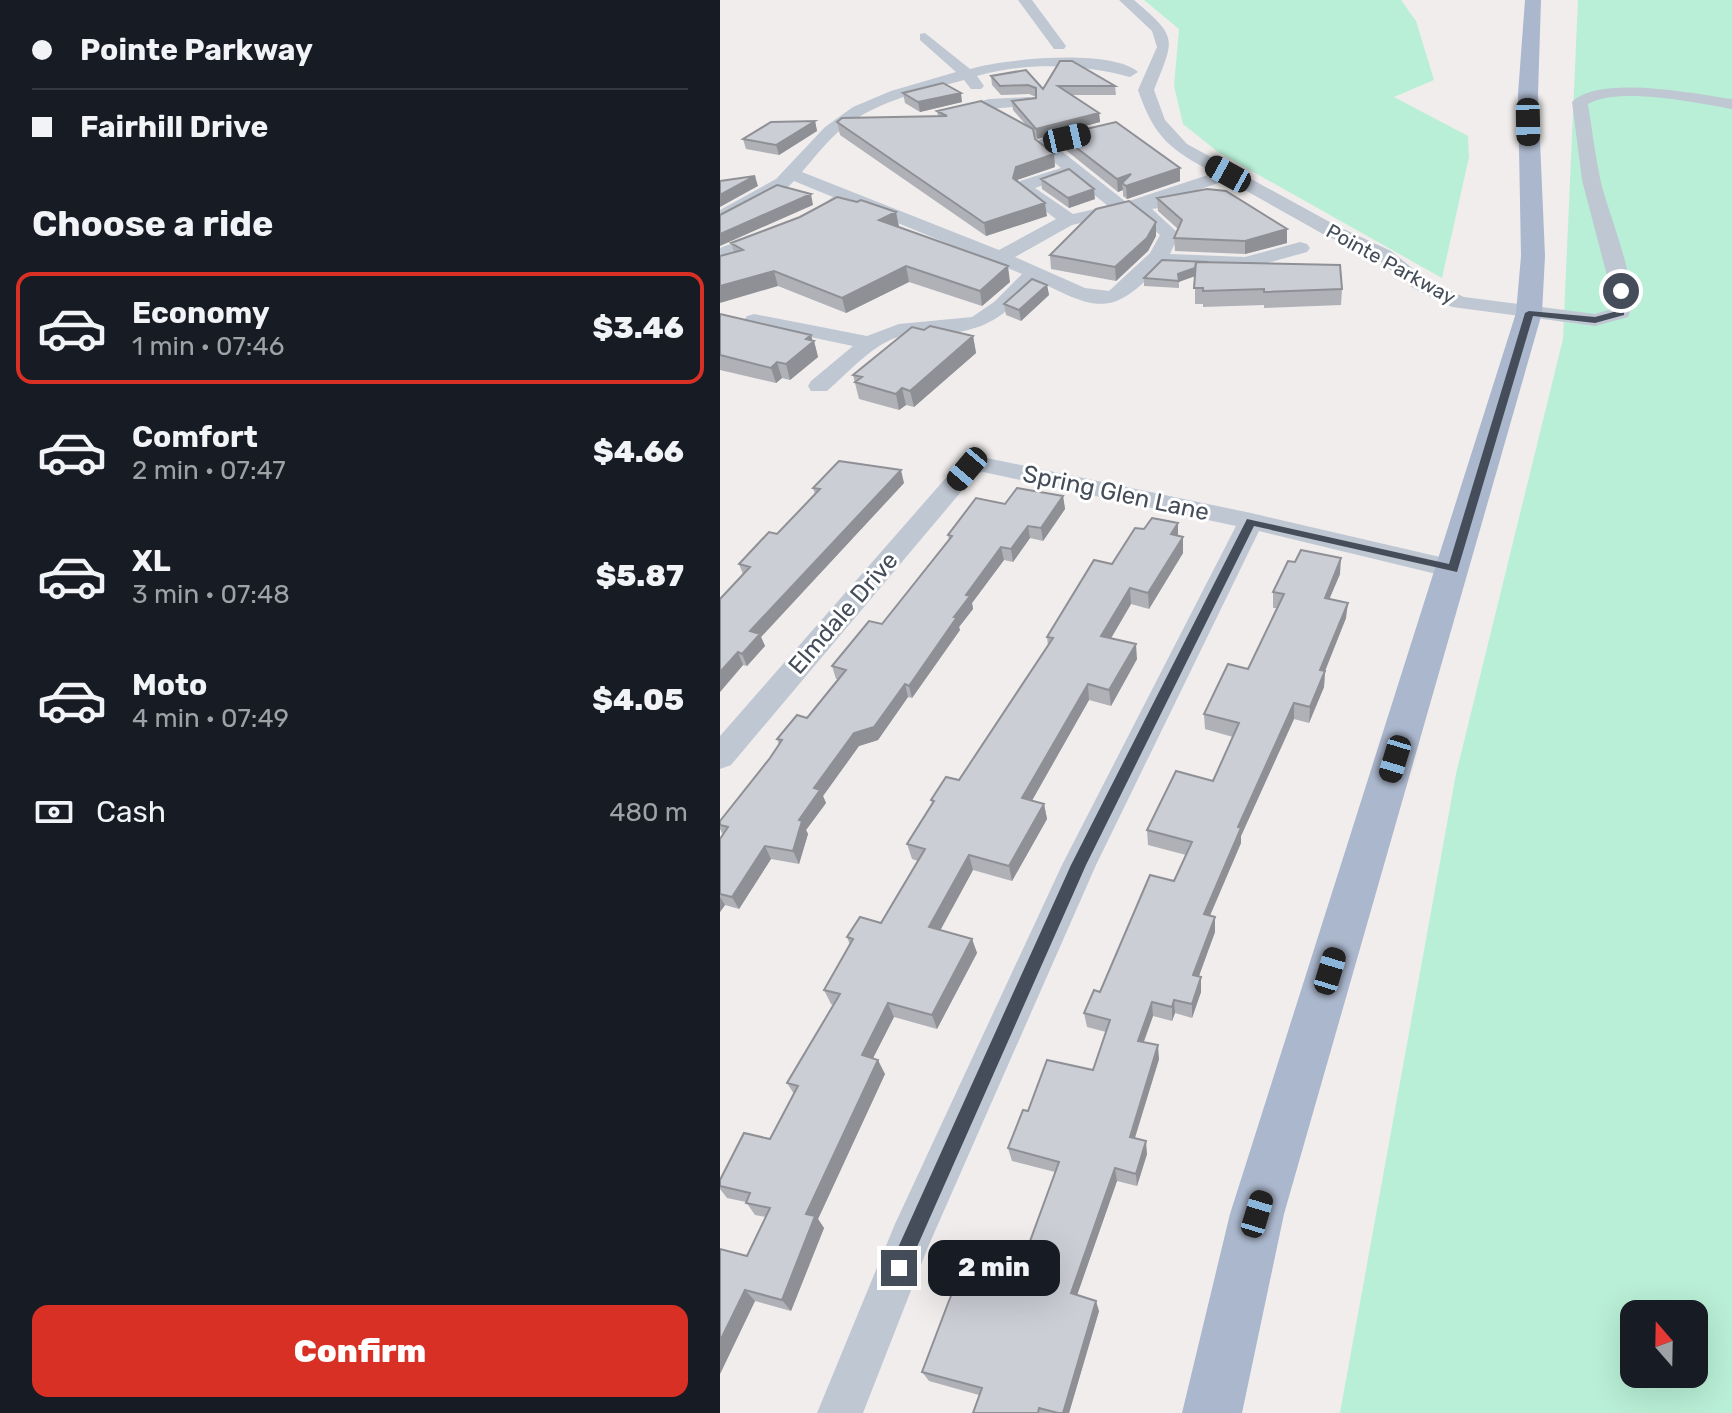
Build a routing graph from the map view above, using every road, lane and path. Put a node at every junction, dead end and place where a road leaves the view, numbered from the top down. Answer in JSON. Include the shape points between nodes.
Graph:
{"nodes":[{"id":1,"x":1025,"y":0,"type":"edge"},
{"id":2,"x":1126,"y":0,"type":"edge"},
{"id":3,"x":1533,"y":0,"type":"edge"},
{"id":4,"x":925,"y":37,"type":"dead end"},
{"id":5,"x":1059,"y":46,"type":"dead end"},
{"id":6,"x":1151,"y":75,"type":"junction"},
{"id":7,"x":969,"y":76,"type":"junction"},
{"id":8,"x":1029,"y":102,"type":"edge"},
{"id":9,"x":989,"y":104,"type":"junction"},
{"id":10,"x":1732,"y":104,"type":"edge"},
{"id":11,"x":927,"y":120,"type":"edge"},
{"id":12,"x":1110,"y":128,"type":"edge"},
{"id":13,"x":1074,"y":170,"type":"junction"},
{"id":14,"x":792,"y":174,"type":"junction"},
{"id":15,"x":1228,"y":174,"type":"junction"},
{"id":16,"x":1251,"y":186,"type":"junction"},
{"id":17,"x":1181,"y":194,"type":"junction"},
{"id":18,"x":848,"y":196,"type":"junction"},
{"id":19,"x":1122,"y":203,"type":"junction"},
{"id":20,"x":1065,"y":216,"type":"junction"},
{"id":21,"x":809,"y":217,"type":"edge"},
{"id":22,"x":720,"y":218,"type":"edge"},
{"id":23,"x":782,"y":230,"type":"edge"},
{"id":24,"x":1300,"y":248,"type":"dead end"},
{"id":25,"x":720,"y":255,"type":"edge"},
{"id":26,"x":1000,"y":257,"type":"junction"},
{"id":27,"x":1154,"y":259,"type":"junction"},
{"id":28,"x":1036,"y":272,"type":"junction"},
{"id":29,"x":1529,"y":313,"type":"junction"},
{"id":30,"x":754,"y":320,"type":"edge"},
{"id":31,"x":870,"y":343,"type":"junction"},
{"id":32,"x":819,"y":386,"type":"dead end"},
{"id":33,"x":967,"y":469,"type":"joint"},
{"id":34,"x":1251,"y":521,"type":"junction"},
{"id":35,"x":1453,"y":569,"type":"junction"},
{"id":36,"x":720,"y":757,"type":"edge"},
{"id":37,"x":840,"y":1413,"type":"edge"},
{"id":38,"x":1212,"y":1413,"type":"edge"}],
"edges":[{"from":1,"to":5,"type":"street"},
{"from":2,"to":6,"type":"street","via":[[1159,29],[1164,47]]},
{"from":3,"to":29,"type":"main road"},
{"from":4,"to":7,"type":"street"},
{"from":6,"to":7,"type":"street"},
{"from":6,"to":7,"type":"street","via":[[1022,64],[999,65]]},
{"from":6,"to":15,"type":"street","name":"Pointe Parkway","via":[[1146,90],[1157,121],[1181,148]]},
{"from":7,"to":9,"type":"street"},
{"from":7,"to":14,"type":"street","via":[[897,94],[859,110],[831,130]]},
{"from":8,"to":9,"type":"street"},
{"from":9,"to":11,"type":"street"},
{"from":10,"to":29,"type":"street","name":"Pointe Parkway","via":[[1648,94],[1584,96],[1580,102],[1591,180],[1621,291],[1621,313],[1595,320]]},
{"from":12,"to":13,"type":"street","via":[[1044,144]]},
{"from":13,"to":19,"type":"street"},
{"from":13,"to":20,"type":"street","via":[[1025,189]]},
{"from":14,"to":18,"type":"street"},
{"from":14,"to":22,"type":"street"},
{"from":15,"to":16,"type":"street","name":"Pointe Parkway"},
{"from":15,"to":17,"type":"street"},
{"from":16,"to":17,"type":"street"},
{"from":16,"to":29,"type":"street","name":"Pointe Parkway","via":[[1384,255],[1420,284],[1459,303]]},
{"from":17,"to":19,"type":"street"},
{"from":18,"to":21,"type":"street"},
{"from":18,"to":26,"type":"street"},
{"from":19,"to":20,"type":"street"},
{"from":19,"to":27,"type":"street","via":[[1170,234]]},
{"from":20,"to":26,"type":"street"},
{"from":23,"to":25,"type":"street"},
{"from":24,"to":27,"type":"street","via":[[1245,263]]},
{"from":26,"to":28,"type":"street"},
{"from":27,"to":28,"type":"street","via":[[1123,292],[1107,298],[1082,294]]},
{"from":28,"to":31,"type":"street","via":[[977,321],[892,330]]},
{"from":29,"to":35,"type":"main road"},
{"from":30,"to":31,"type":"street"},
{"from":31,"to":32,"type":"street"},
{"from":33,"to":34,"type":"street","name":"Spring Glen Lane","via":[[982,464]]},
{"from":33,"to":36,"type":"street","name":"Elmdale Drive"},
{"from":34,"to":35,"type":"street","name":"Spring Glen Lane"},
{"from":34,"to":37,"type":"street","via":[[1079,865],[910,1239]]},
{"from":35,"to":38,"type":"main road","via":[[1257,1214]]}]}
